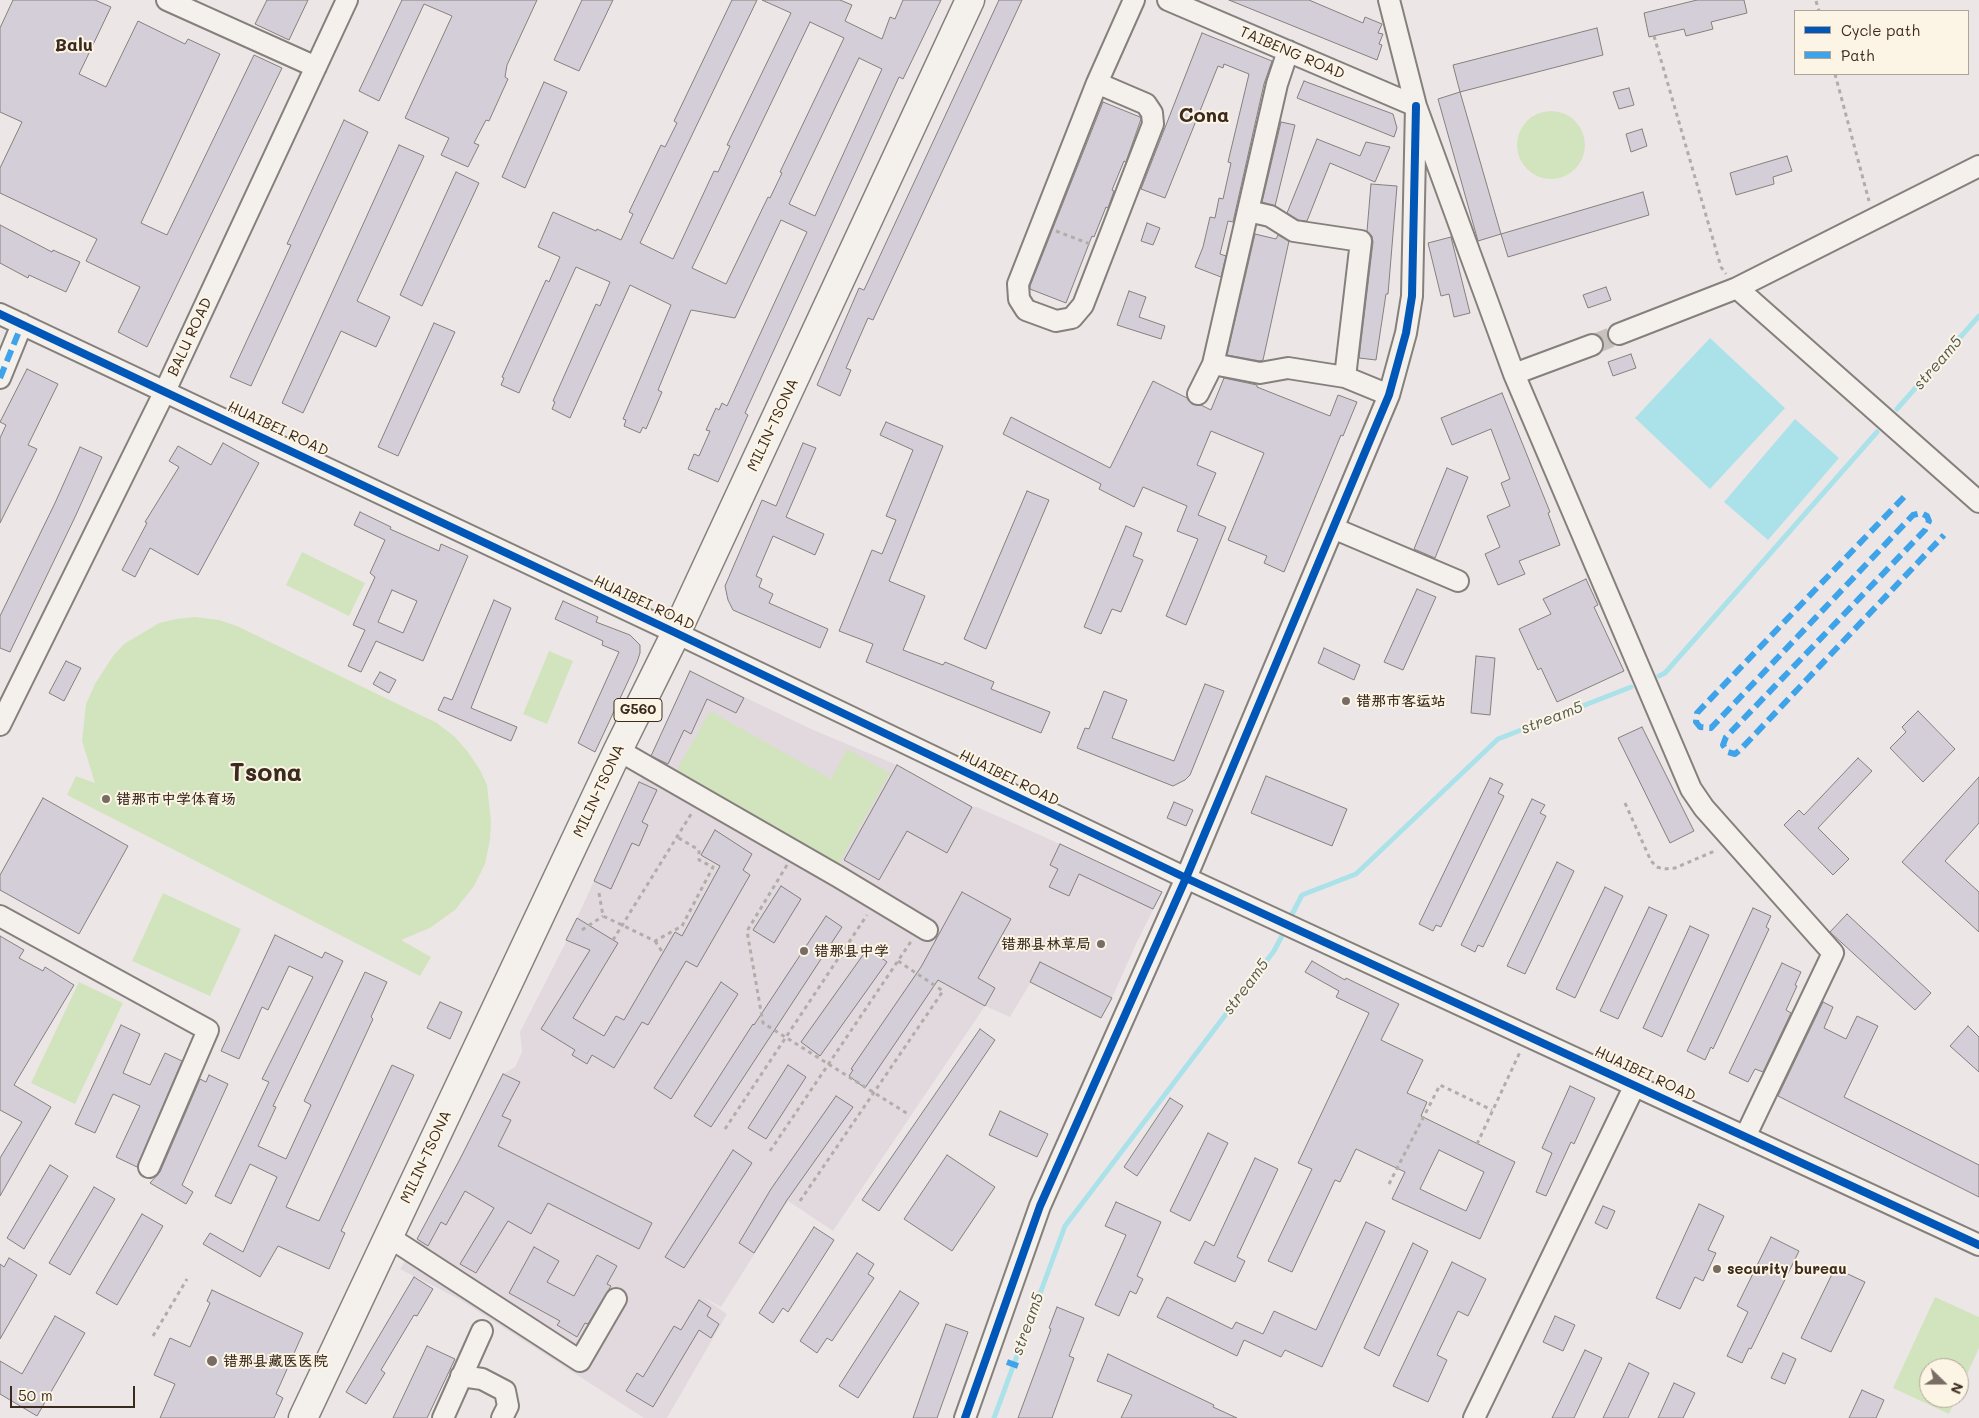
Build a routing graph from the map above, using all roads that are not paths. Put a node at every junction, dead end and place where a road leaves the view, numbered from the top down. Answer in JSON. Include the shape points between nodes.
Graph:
{"nodes":[{"id":1,"x":167,"y":0,"type":"edge"},
{"id":2,"x":348,"y":0,"type":"edge"},
{"id":3,"x":970,"y":0,"type":"edge"},
{"id":4,"x":1134,"y":0,"type":"edge"},
{"id":5,"x":1389,"y":0,"type":"edge"},
{"id":6,"x":1181,"y":3,"type":"edge"},
{"id":7,"x":1288,"y":51,"type":"junction"},
{"id":8,"x":316,"y":67,"type":"junction"},
{"id":9,"x":1097,"y":83,"type":"junction"},
{"id":10,"x":1416,"y":106,"type":"junction"},
{"id":11,"x":1979,"y":166,"type":"edge"},
{"id":12,"x":1248,"y":211,"type":"junction"},
{"id":13,"x":1737,"y":288,"type":"junction"},
{"id":14,"x":0,"y":314,"type":"edge"},
{"id":15,"x":22,"y":324,"type":"junction"},
{"id":16,"x":1619,"y":334,"type":"tunnel mouth"},
{"id":17,"x":1592,"y":345,"type":"tunnel mouth"},
{"id":18,"x":1213,"y":364,"type":"junction"},
{"id":19,"x":1514,"y":374,"type":"junction"},
{"id":20,"x":1345,"y":377,"type":"junction"},
{"id":21,"x":0,"y":378,"type":"edge"},
{"id":22,"x":164,"y":391,"type":"junction"},
{"id":23,"x":1198,"y":394,"type":"dead end"},
{"id":24,"x":1389,"y":395,"type":"junction"},
{"id":25,"x":1979,"y":502,"type":"edge"},
{"id":26,"x":1333,"y":528,"type":"junction"},
{"id":27,"x":1458,"y":581,"type":"dead end"},
{"id":28,"x":676,"y":633,"type":"junction"},
{"id":29,"x":0,"y":725,"type":"edge"},
{"id":30,"x":618,"y":750,"type":"junction"},
{"id":31,"x":1186,"y":878,"type":"junction"},
{"id":32,"x":0,"y":916,"type":"edge"},
{"id":33,"x":924,"y":928,"type":"road end"},
{"id":34,"x":1635,"y":1085,"type":"junction"},
{"id":35,"x":1745,"y":1137,"type":"junction"},
{"id":36,"x":149,"y":1167,"type":"dead end"},
{"id":37,"x":389,"y":1237,"type":"junction"},
{"id":38,"x":1979,"y":1245,"type":"edge"},
{"id":39,"x":616,"y":1299,"type":"dead end"},
{"id":40,"x":482,"y":1331,"type":"dead end"},
{"id":41,"x":462,"y":1376,"type":"junction"},
{"id":42,"x":304,"y":1418,"type":"edge"},
{"id":43,"x":443,"y":1418,"type":"edge"},
{"id":44,"x":502,"y":1418,"type":"edge"},
{"id":45,"x":965,"y":1418,"type":"edge"},
{"id":46,"x":1474,"y":1418,"type":"edge"}],
"edges":[{"from":1,"to":8,"type":"street"},
{"from":2,"to":8,"type":"street","name":"BALU ROAD"},
{"from":3,"to":28,"type":"highway","name":"MILIN-TSONA","number":"G560"},
{"from":4,"to":9,"type":"street"},
{"from":5,"to":10,"type":"street"},
{"from":6,"to":7,"type":"street","name":"TAIBENG ROAD"},
{"from":7,"to":10,"type":"street","name":"TAIBENG ROAD"},
{"from":7,"to":12,"type":"street","via":[[1277,84]]},
{"from":8,"to":22,"type":"street","name":"BALU ROAD"},
{"from":9,"to":9,"type":"street","via":[[1146,104],[1153,118],[1151,130],[1082,305],[1072,318],[1056,321],[1026,310],[1019,299],[1018,284]]},
{"from":10,"to":19,"type":"street"},
{"from":10,"to":24,"type":"street","via":[[1412,296],[1406,333]]},
{"from":11,"to":13,"type":"street"},
{"from":12,"to":18,"type":"street"},
{"from":12,"to":20,"type":"street","via":[[1270,216],[1294,231],[1361,241]]},
{"from":13,"to":16,"type":"street"},
{"from":13,"to":25,"type":"street"},
{"from":14,"to":15,"type":"street","name":"HUAIBEI ROAD"},
{"from":15,"to":21,"type":"street"},
{"from":15,"to":22,"type":"street","name":"HUAIBEI ROAD"},
{"from":17,"to":19,"type":"street"},
{"from":18,"to":20,"type":"street","via":[[1260,373],[1288,368]]},
{"from":18,"to":23,"type":"street"},
{"from":19,"to":35,"type":"street","via":[[1691,789],[1704,808],[1833,953]]},
{"from":20,"to":24,"type":"street"},
{"from":22,"to":28,"type":"street","name":"HUAIBEI ROAD"},
{"from":22,"to":29,"type":"street","name":"BALU ROAD"},
{"from":24,"to":26,"type":"street"},
{"from":26,"to":27,"type":"street"},
{"from":26,"to":31,"type":"street"},
{"from":28,"to":30,"type":"highway","name":"MILIN-TSONA","number":"G560"},
{"from":28,"to":31,"type":"street","name":"HUAIBEI ROAD"},
{"from":30,"to":33,"type":"street"},
{"from":30,"to":37,"type":"highway","name":"MILIN-TSONA","number":"G560"},
{"from":31,"to":34,"type":"street","name":"HUAIBEI ROAD"},
{"from":31,"to":45,"type":"street","via":[[1040,1206]]},
{"from":32,"to":36,"type":"street","via":[[208,1030]]},
{"from":34,"to":35,"type":"street","name":"HUAIBEI ROAD"},
{"from":34,"to":46,"type":"street"},
{"from":35,"to":38,"type":"street","name":"HUAIBEI ROAD"},
{"from":37,"to":39,"type":"street","via":[[580,1361]]},
{"from":37,"to":42,"type":"highway","name":"MILIN-TSONA","number":"G560"},
{"from":40,"to":41,"type":"street"},
{"from":41,"to":43,"type":"street"},
{"from":41,"to":44,"type":"street","via":[[482,1379],[505,1391],[508,1406]]}]}
